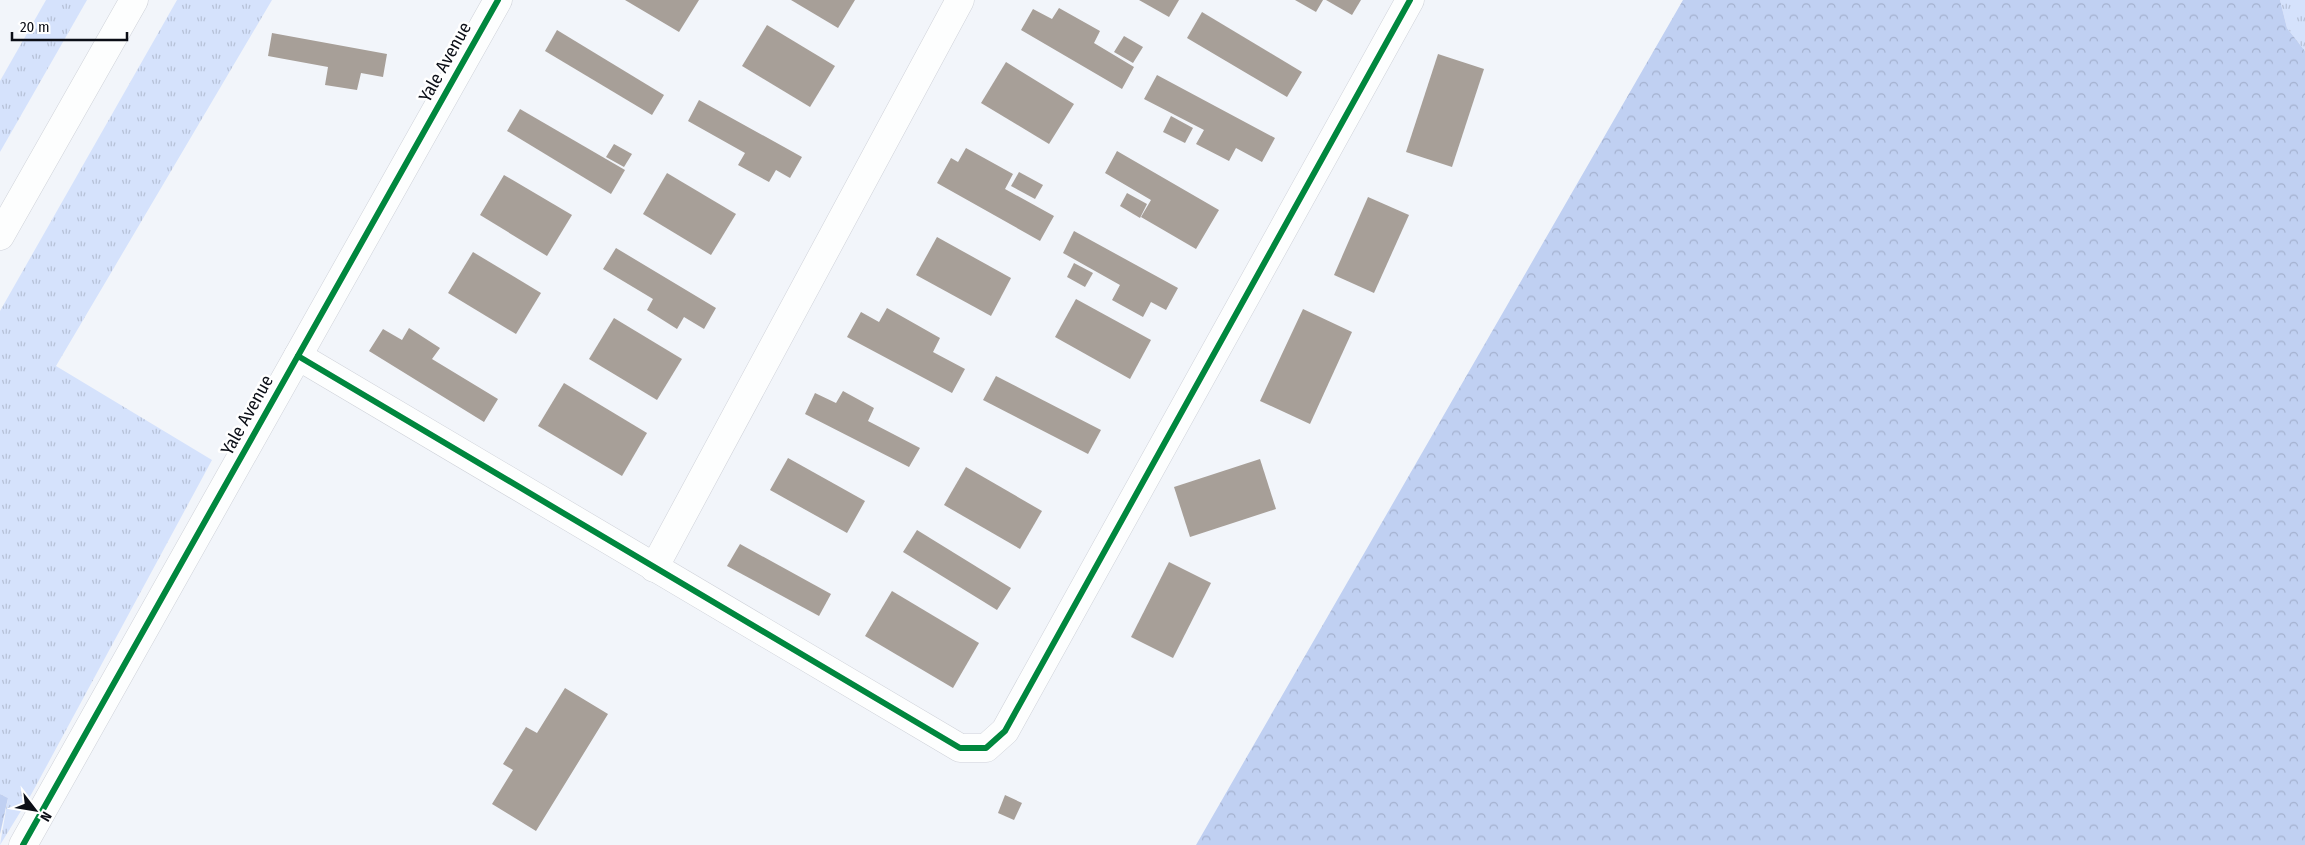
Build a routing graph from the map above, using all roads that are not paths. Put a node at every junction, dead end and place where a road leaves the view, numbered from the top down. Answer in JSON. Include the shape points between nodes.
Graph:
{"nodes":[{"id":1,"x":134,"y":0,"type":"edge"},
{"id":2,"x":498,"y":0,"type":"edge"},
{"id":3,"x":960,"y":0,"type":"edge"},
{"id":4,"x":1410,"y":0,"type":"edge"},
{"id":5,"x":0,"y":236,"type":"edge"},
{"id":6,"x":298,"y":356,"type":"junction"},
{"id":7,"x":654,"y":568,"type":"junction"},
{"id":8,"x":23,"y":845,"type":"edge"}],
"edges":[{"from":1,"to":5,"type":"main road"},
{"from":2,"to":6,"type":"main road","name":"Yale Avenue"},
{"from":3,"to":7,"type":"main road"},
{"from":4,"to":7,"type":"main road","via":[[1005,731],[986,748],[960,748]]},
{"from":6,"to":7,"type":"main road"},
{"from":6,"to":8,"type":"main road","name":"Yale Avenue"}]}
